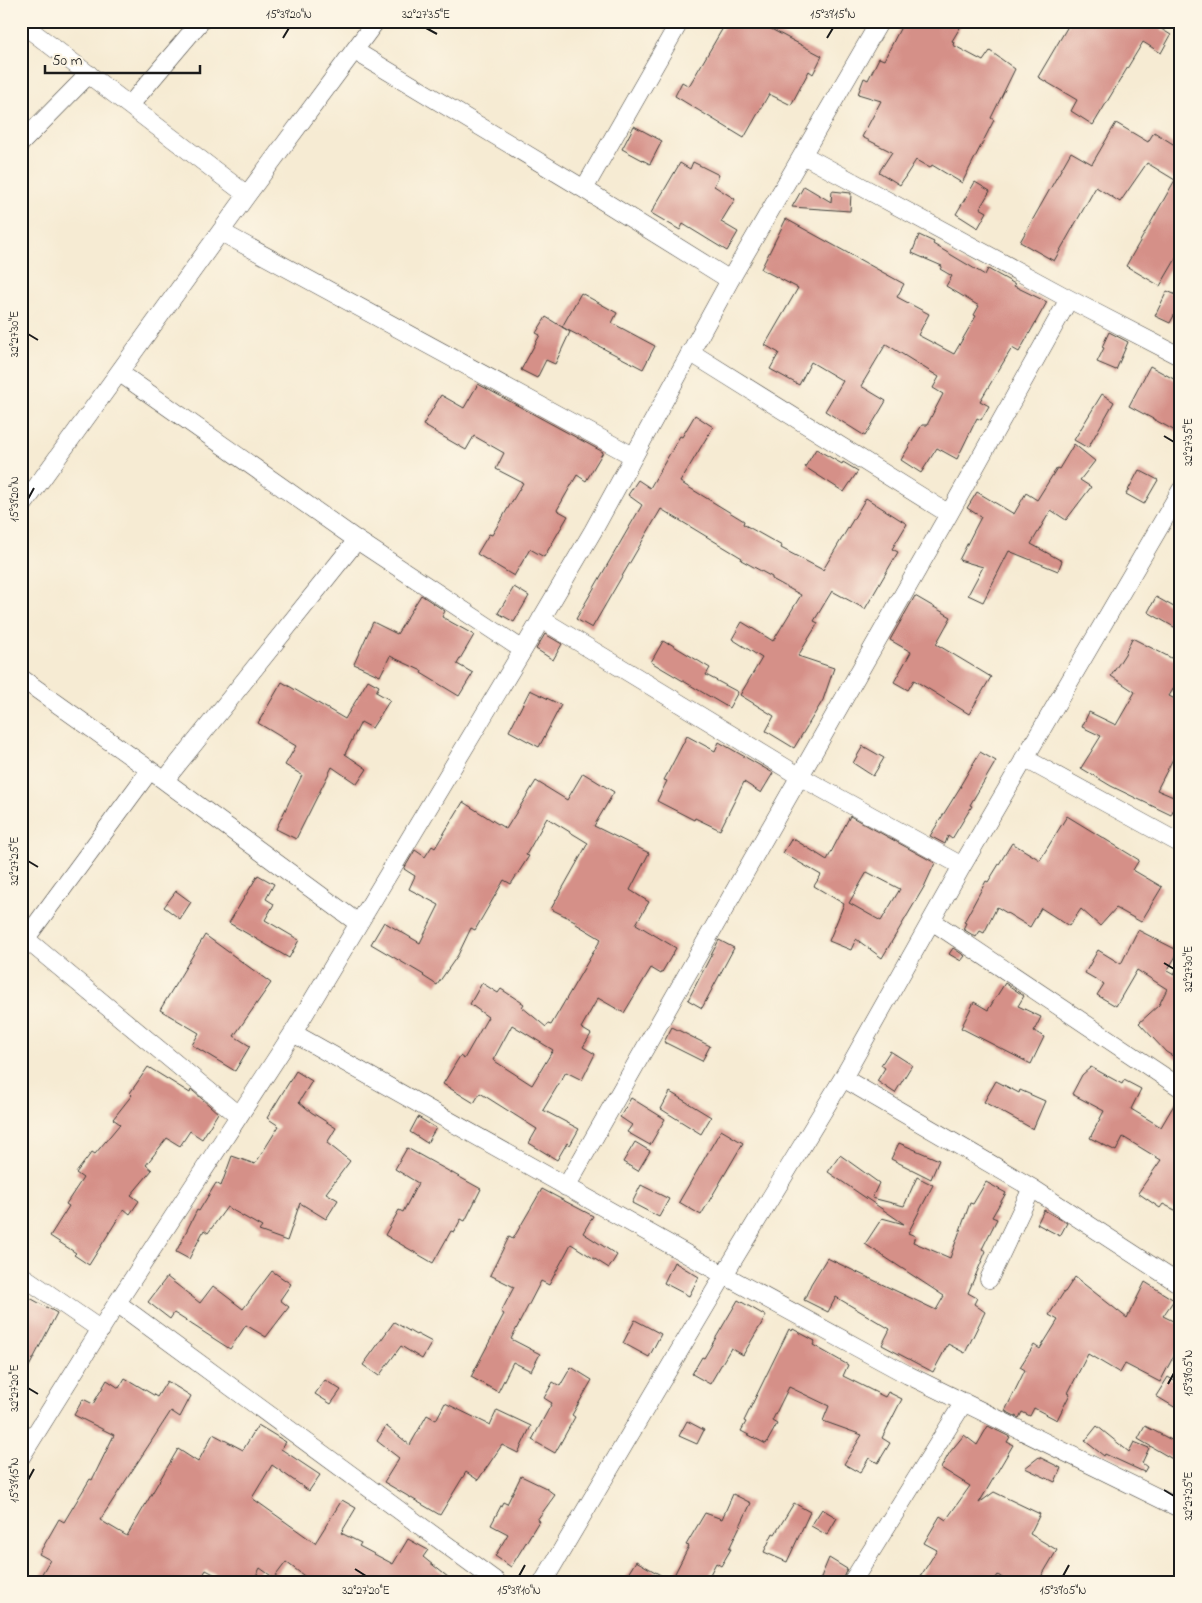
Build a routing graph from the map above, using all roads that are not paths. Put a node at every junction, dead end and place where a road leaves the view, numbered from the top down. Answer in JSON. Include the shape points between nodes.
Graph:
{"nodes":[{"id":1,"x":200,"y":21,"type":"edge"},
{"id":2,"x":376,"y":21,"type":"edge"},
{"id":3,"x":680,"y":21,"type":"edge"},
{"id":4,"x":880,"y":21,"type":"edge"},
{"id":5,"x":21,"y":23,"type":"edge"},
{"id":6,"x":354,"y":51,"type":"junction"},
{"id":7,"x":89,"y":74,"type":"junction"},
{"id":8,"x":130,"y":105,"type":"junction"},
{"id":9,"x":21,"y":144,"type":"edge"},
{"id":10,"x":803,"y":155,"type":"junction"},
{"id":11,"x":584,"y":189,"type":"junction"},
{"id":12,"x":248,"y":195,"type":"junction"},
{"id":13,"x":221,"y":232,"type":"junction"},
{"id":14,"x":730,"y":280,"type":"junction"},
{"id":15,"x":1069,"y":299,"type":"junction"},
{"id":16,"x":690,"y":352,"type":"junction"},
{"id":17,"x":1181,"y":357,"type":"edge"},
{"id":18,"x":120,"y":373,"type":"junction"},
{"id":19,"x":633,"y":456,"type":"junction"},
{"id":20,"x":1181,"y":490,"type":"edge"},
{"id":21,"x":21,"y":508,"type":"edge"},
{"id":22,"x":949,"y":514,"type":"junction"},
{"id":23,"x":357,"y":540,"type":"junction"},
{"id":24,"x":541,"y":619,"type":"junction"},
{"id":25,"x":523,"y":650,"type":"junction"},
{"id":26,"x":21,"y":678,"type":"edge"},
{"id":27,"x":1024,"y":758,"type":"junction"},
{"id":28,"x":150,"y":770,"type":"junction"},
{"id":29,"x":799,"y":776,"type":"junction"},
{"id":30,"x":165,"y":780,"type":"junction"},
{"id":31,"x":1178,"y":838,"type":"edge"},
{"id":32,"x":962,"y":866,"type":"junction"},
{"id":33,"x":932,"y":921,"type":"junction"},
{"id":34,"x":358,"y":924,"type":"junction"},
{"id":35,"x":23,"y":940,"type":"edge"},
{"id":36,"x":293,"y":1033,"type":"junction"},
{"id":37,"x":843,"y":1078,"type":"junction"},
{"id":38,"x":1181,"y":1088,"type":"edge"},
{"id":39,"x":238,"y":1116,"type":"junction"},
{"id":40,"x":566,"y":1187,"type":"junction"},
{"id":41,"x":1032,"y":1188,"type":"junction"},
{"id":42,"x":21,"y":1275,"type":"edge"},
{"id":43,"x":724,"y":1275,"type":"junction"},
{"id":44,"x":989,"y":1279,"type":"dead end"},
{"id":45,"x":1181,"y":1284,"type":"edge"},
{"id":46,"x":117,"y":1303,"type":"junction"},
{"id":47,"x":101,"y":1330,"type":"junction"},
{"id":48,"x":964,"y":1402,"type":"junction"},
{"id":49,"x":21,"y":1457,"type":"edge"},
{"id":50,"x":1181,"y":1509,"type":"edge"},
{"id":51,"x":497,"y":1582,"type":"edge"},
{"id":52,"x":543,"y":1582,"type":"edge"},
{"id":53,"x":852,"y":1582,"type":"edge"}],
"edges":[{"from":1,"to":8,"type":"street"},
{"from":2,"to":6,"type":"street"},
{"from":3,"to":11,"type":"street"},
{"from":4,"to":10,"type":"street"},
{"from":5,"to":7,"type":"street"},
{"from":6,"to":11,"type":"street"},
{"from":6,"to":12,"type":"street"},
{"from":7,"to":8,"type":"street"},
{"from":7,"to":9,"type":"street"},
{"from":8,"to":12,"type":"street"},
{"from":10,"to":14,"type":"street"},
{"from":10,"to":15,"type":"street"},
{"from":11,"to":14,"type":"street"},
{"from":12,"to":13,"type":"street"},
{"from":13,"to":18,"type":"street"},
{"from":13,"to":19,"type":"street"},
{"from":14,"to":16,"type":"street"},
{"from":15,"to":17,"type":"street"},
{"from":15,"to":22,"type":"street"},
{"from":16,"to":19,"type":"street"},
{"from":16,"to":22,"type":"street"},
{"from":18,"to":21,"type":"street"},
{"from":18,"to":23,"type":"street"},
{"from":19,"to":24,"type":"street"},
{"from":20,"to":27,"type":"street"},
{"from":22,"to":29,"type":"street"},
{"from":23,"to":25,"type":"street"},
{"from":23,"to":30,"type":"street"},
{"from":24,"to":25,"type":"street"},
{"from":24,"to":29,"type":"street"},
{"from":25,"to":34,"type":"street"},
{"from":26,"to":28,"type":"street"},
{"from":27,"to":31,"type":"street"},
{"from":27,"to":32,"type":"street"},
{"from":28,"to":30,"type":"street"},
{"from":28,"to":35,"type":"street"},
{"from":29,"to":32,"type":"street"},
{"from":29,"to":40,"type":"street"},
{"from":30,"to":34,"type":"street"},
{"from":32,"to":33,"type":"street"},
{"from":33,"to":37,"type":"street"},
{"from":33,"to":38,"type":"street"},
{"from":34,"to":36,"type":"street"},
{"from":35,"to":39,"type":"street"},
{"from":36,"to":39,"type":"street"},
{"from":36,"to":40,"type":"street"},
{"from":37,"to":41,"type":"street"},
{"from":37,"to":43,"type":"street"},
{"from":39,"to":46,"type":"street"},
{"from":40,"to":43,"type":"street"},
{"from":41,"to":44,"type":"street"},
{"from":41,"to":45,"type":"street"},
{"from":42,"to":47,"type":"street"},
{"from":43,"to":48,"type":"street"},
{"from":43,"to":52,"type":"street"},
{"from":46,"to":47,"type":"street"},
{"from":46,"to":51,"type":"street"},
{"from":47,"to":49,"type":"street"},
{"from":48,"to":50,"type":"street"},
{"from":48,"to":53,"type":"street"}]}
